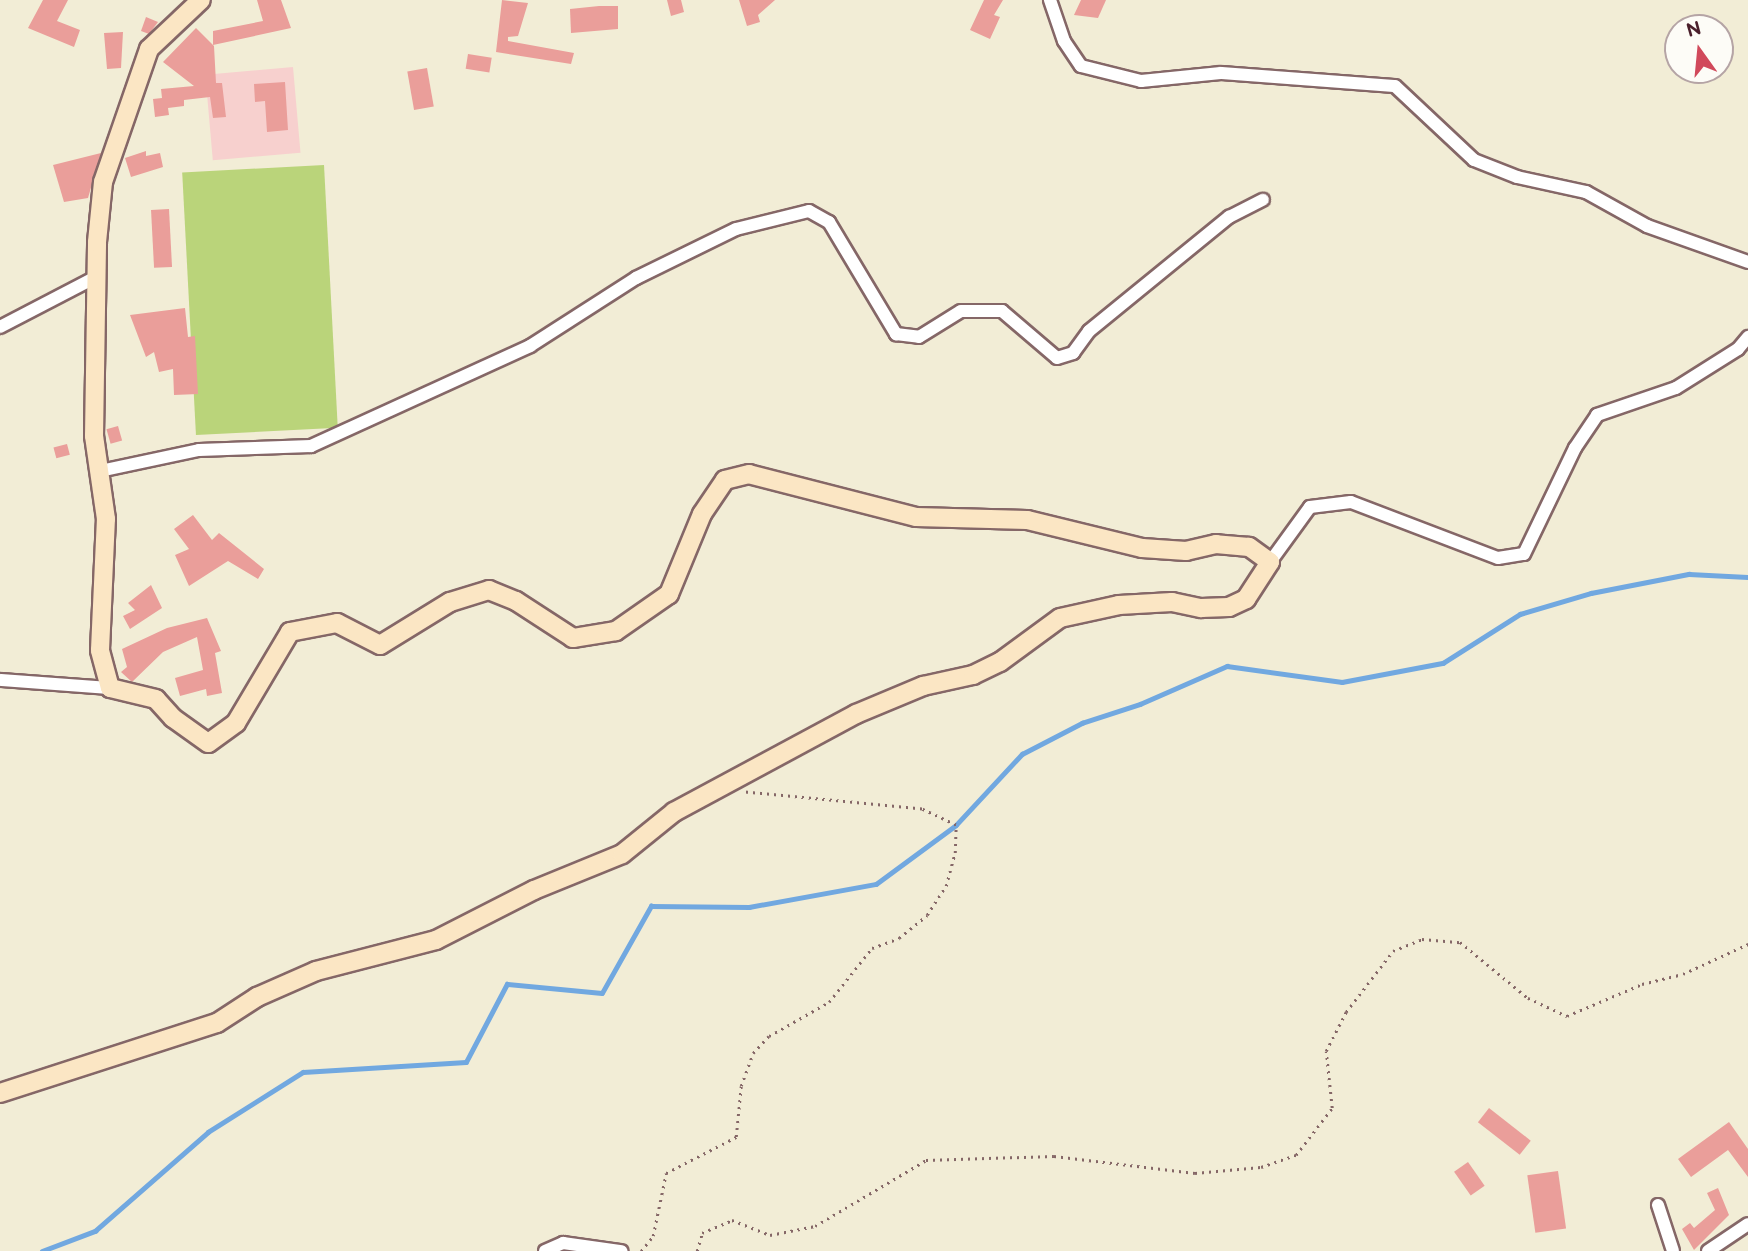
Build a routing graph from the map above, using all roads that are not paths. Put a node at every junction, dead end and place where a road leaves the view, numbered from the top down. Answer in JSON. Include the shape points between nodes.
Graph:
{"nodes":[{"id":1,"x":201,"y":0,"type":"edge"},
{"id":2,"x":1050,"y":0,"type":"edge"},
{"id":3,"x":1263,"y":200,"type":"dead end"},
{"id":4,"x":1748,"y":262,"type":"edge"},
{"id":5,"x":96,"y":277,"type":"junction"},
{"id":6,"x":0,"y":327,"type":"edge"},
{"id":7,"x":1748,"y":337,"type":"edge"},
{"id":8,"x":100,"y":471,"type":"junction"},
{"id":9,"x":1270,"y":562,"type":"junction"},
{"id":10,"x":0,"y":680,"type":"edge"},
{"id":11,"x":110,"y":688,"type":"junction"},
{"id":12,"x":0,"y":1093,"type":"edge"},
{"id":13,"x":1658,"y":1205,"type":"dead end"},
{"id":14,"x":1748,"y":1224,"type":"edge"},
{"id":15,"x":545,"y":1251,"type":"edge"},
{"id":16,"x":621,"y":1251,"type":"edge"},
{"id":17,"x":1673,"y":1251,"type":"edge"},
{"id":18,"x":1708,"y":1251,"type":"edge"}],
"edges":[{"from":1,"to":5,"type":"street","via":[[149,49],[103,182]]},
{"from":2,"to":4,"type":"street","via":[[1064,41],[1081,66],[1141,81],[1221,73],[1395,86],[1474,160],[1517,177],[1586,191],[1647,226]]},
{"from":3,"to":8,"type":"street","via":[[1228,216],[1089,331],[1073,353],[1057,358],[1002,311],[961,310],[919,337],[896,334],[829,222],[809,211],[736,229],[636,278],[530,346],[311,446],[199,450]]},
{"from":5,"to":6,"type":"street"},
{"from":5,"to":8,"type":"street","via":[[94,436]]},
{"from":7,"to":9,"type":"street","via":[[1738,349],[1676,388],[1597,415],[1575,447],[1524,554],[1498,558],[1351,502],[1310,507]]},
{"from":8,"to":11,"type":"street","via":[[106,519],[100,650]]},
{"from":9,"to":11,"type":"street","via":[[1249,547],[1142,548],[1027,520],[916,517],[749,474],[725,480],[702,514],[669,594],[616,631],[573,638],[489,590],[450,603],[380,645],[337,622],[289,632],[236,723],[208,743],[173,718],[156,699]]},
{"from":9,"to":12,"type":"street","via":[[1246,599],[1229,607],[1172,602],[1119,605],[1060,618],[973,676],[923,686],[856,714],[674,813],[622,854],[534,890],[436,940],[316,971],[257,997],[217,1023]]},
{"from":10,"to":11,"type":"street"},
{"from":13,"to":17,"type":"street"},
{"from":14,"to":18,"type":"street"},
{"from":15,"to":16,"type":"street","via":[[563,1243]]}]}
